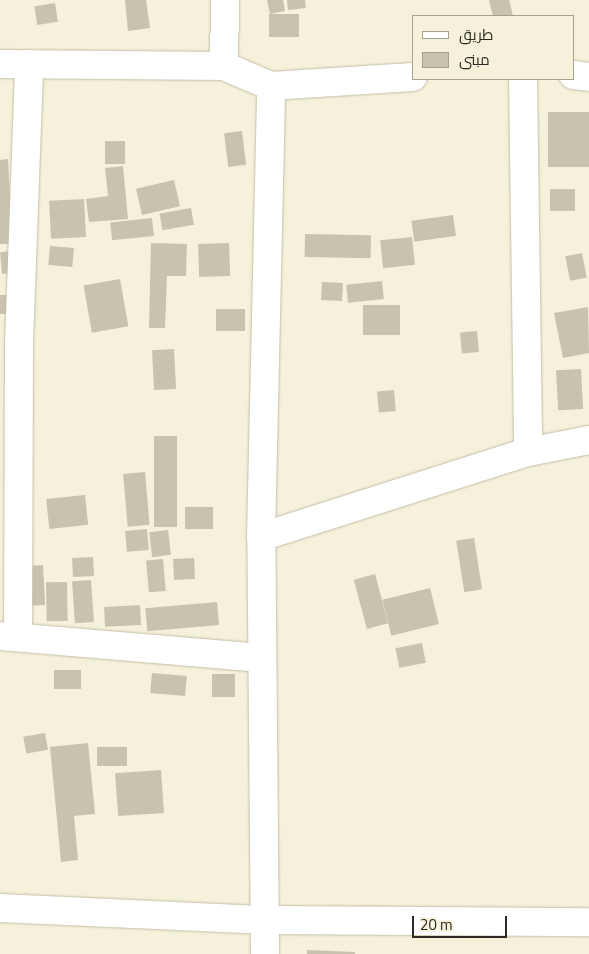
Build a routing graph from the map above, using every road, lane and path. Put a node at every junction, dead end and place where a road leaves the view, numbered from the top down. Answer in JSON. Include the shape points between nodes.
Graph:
{"nodes":[{"id":1,"x":225,"y":0,"type":"edge"},
{"id":2,"x":0,"y":64,"type":"edge"},
{"id":3,"x":29,"y":64,"type":"junction"},
{"id":4,"x":224,"y":66,"type":"junction"},
{"id":5,"x":574,"y":75,"type":"edge"},
{"id":6,"x":412,"y":77,"type":"edge"},
{"id":7,"x":589,"y":77,"type":"edge"},
{"id":8,"x":523,"y":80,"type":"edge"},
{"id":9,"x":271,"y":86,"type":"junction"},
{"id":10,"x":10,"y":343,"type":"edge"},
{"id":11,"x":589,"y":440,"type":"edge"},
{"id":12,"x":528,"y":452,"type":"junction"},
{"id":13,"x":261,"y":537,"type":"junction"},
{"id":14,"x":9,"y":636,"type":"edge"},
{"id":15,"x":260,"y":658,"type":"junction"},
{"id":16,"x":0,"y":908,"type":"edge"},
{"id":17,"x":267,"y":920,"type":"junction"},
{"id":18,"x":589,"y":922,"type":"edge"},
{"id":19,"x":265,"y":954,"type":"edge"}],
"edges":[{"from":1,"to":4,"type":"street"},
{"from":2,"to":3,"type":"street"},
{"from":3,"to":4,"type":"street"},
{"from":3,"to":10,"type":"street"},
{"from":4,"to":9,"type":"street"},
{"from":5,"to":7,"type":"street"},
{"from":6,"to":9,"type":"street"},
{"from":8,"to":12,"type":"street"},
{"from":9,"to":13,"type":"street"},
{"from":10,"to":14,"type":"street"},
{"from":11,"to":12,"type":"street"},
{"from":12,"to":13,"type":"street"},
{"from":13,"to":15,"type":"street"},
{"from":14,"to":15,"type":"street"},
{"from":15,"to":17,"type":"street"},
{"from":16,"to":17,"type":"street"},
{"from":17,"to":18,"type":"street"},
{"from":17,"to":19,"type":"street"}]}
